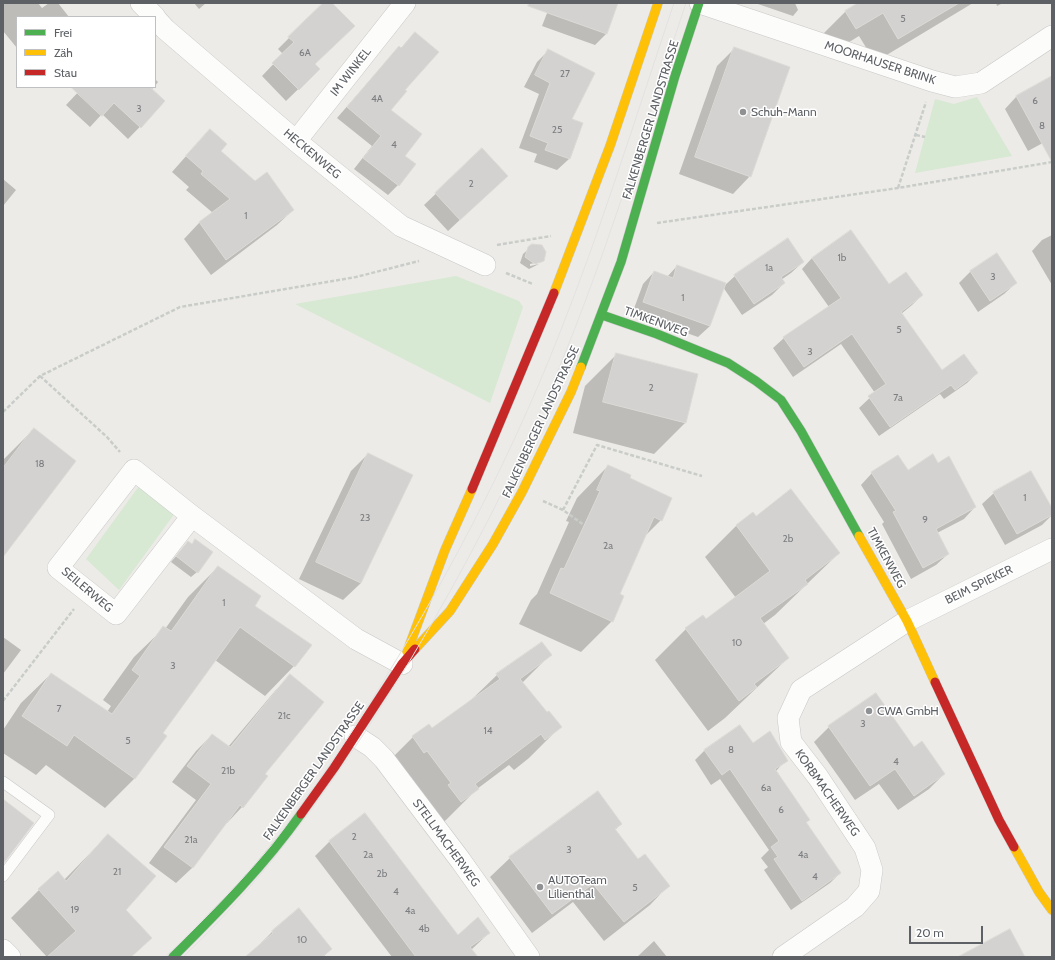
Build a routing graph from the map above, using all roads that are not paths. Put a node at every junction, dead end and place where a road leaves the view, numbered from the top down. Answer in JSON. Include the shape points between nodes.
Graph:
{"nodes":[{"id":1,"x":141,"y":3,"type":"edge"},
{"id":2,"x":405,"y":3,"type":"edge"},
{"id":3,"x":658,"y":3,"type":"edge"},
{"id":4,"x":700,"y":3,"type":"edge"},
{"id":5,"x":154,"y":16,"type":"edge"},
{"id":6,"x":156,"y":18,"type":"edge"},
{"id":7,"x":1052,"y":36,"type":"edge"},
{"id":8,"x":296,"y":141,"type":"junction"},
{"id":9,"x":485,"y":264,"type":"road end"},
{"id":10,"x":602,"y":315,"type":"junction"},
{"id":11,"x":192,"y":516,"type":"junction"},
{"id":12,"x":1052,"y":549,"type":"edge"},
{"id":13,"x":907,"y":621,"type":"junction"},
{"id":14,"x":402,"y":664,"type":"junction"},
{"id":15,"x":355,"y":736,"type":"junction"},
{"id":16,"x":3,"y":782,"type":"edge"},
{"id":17,"x":3,"y":876,"type":"edge"},
{"id":18,"x":1052,"y":910,"type":"edge"},
{"id":19,"x":3,"y":950,"type":"edge"},
{"id":20,"x":10,"y":957,"type":"edge"},
{"id":21,"x":174,"y":957,"type":"edge"},
{"id":22,"x":529,"y":957,"type":"edge"},
{"id":23,"x":783,"y":957,"type":"edge"}],
"edges":[{"from":1,"to":5,"type":"street","name":"HECKENWEG"},
{"from":2,"to":8,"type":"street","name":"IM WINKEL"},
{"from":3,"to":14,"type":"street","name":"FALKENBERGER LANDSTRASSE","via":[[610,146],[549,305],[445,550]]},
{"from":4,"to":7,"type":"street","name":"MOORHAUSER BRINK","via":[[955,87],[981,83]]},
{"from":4,"to":10,"type":"street","name":"FALKENBERGER LANDSTRASSE","via":[[675,76],[621,262]]},
{"from":6,"to":8,"type":"street","name":"HECKENWEG","via":[[165,29]]},
{"from":8,"to":9,"type":"street","name":"HECKENWEG","via":[[401,226]]},
{"from":10,"to":13,"type":"street","name":"TIMKENWEG","via":[[728,363],[781,400],[801,431]]},
{"from":10,"to":14,"type":"street","name":"FALKENBERGER LANDSTRASSE","via":[[571,392],[541,456],[493,544],[450,612]]},
{"from":11,"to":11,"type":"street","name":"SEILERWEG","via":[[134,470],[58,568],[116,614]]},
{"from":11,"to":14,"type":"street","via":[[356,639]]},
{"from":12,"to":13,"type":"street","name":"BEIM SPIEKER"},
{"from":13,"to":18,"type":"street","name":"TIMKENWEG","via":[[998,820]]},
{"from":13,"to":23,"type":"street","name":"KORBMACHERWEG","via":[[801,690],[788,718],[791,742],[818,777],[865,848],[872,870],[870,891],[855,907]]},
{"from":14,"to":15,"type":"street","name":"FALKENBERGER LANDSTRASSE"},
{"from":15,"to":21,"type":"street","name":"FALKENBERGER LANDSTRASSE","via":[[270,855]]},
{"from":15,"to":22,"type":"street","name":"STELLMACHERWEG","via":[[384,759]]},
{"from":16,"to":17,"type":"lane","via":[[49,816]]},
{"from":19,"to":20,"type":"street"}]}
